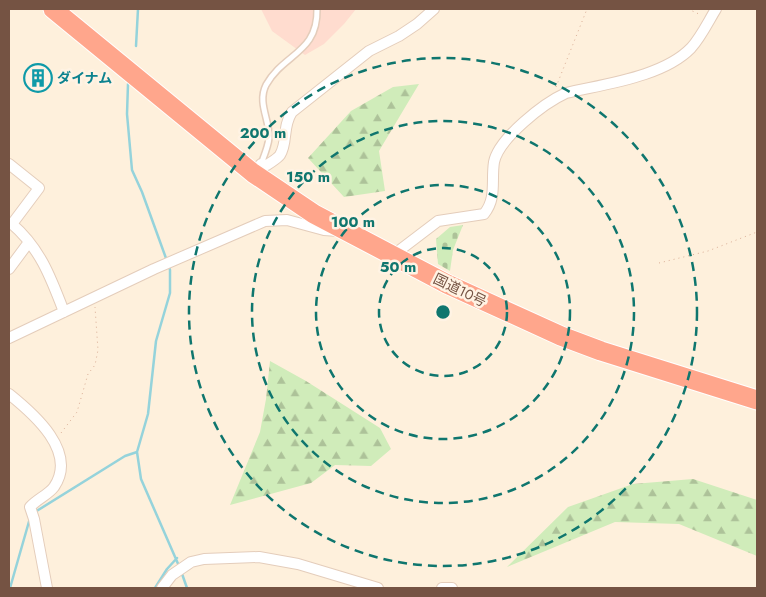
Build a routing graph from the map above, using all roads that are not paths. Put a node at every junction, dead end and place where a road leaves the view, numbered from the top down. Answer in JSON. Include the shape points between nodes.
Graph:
{"nodes":[{"id":1,"x":53,"y":9,"type":"edge"},
{"id":2,"x":317,"y":9,"type":"edge"},
{"id":3,"x":434,"y":9,"type":"edge"},
{"id":4,"x":716,"y":9,"type":"edge"},
{"id":5,"x":9,"y":164,"type":"edge"},
{"id":6,"x":257,"y":168,"type":"junction"},
{"id":7,"x":10,"y":222,"type":"edge"},
{"id":8,"x":347,"y":232,"type":"junction"},
{"id":9,"x":29,"y":242,"type":"junction"},
{"id":10,"x":392,"y":256,"type":"junction"},
{"id":11,"x":9,"y":269,"type":"edge"},
{"id":12,"x":64,"y":312,"type":"junction"},
{"id":13,"x":9,"y":338,"type":"edge"},
{"id":14,"x":9,"y":394,"type":"edge"},
{"id":15,"x":756,"y":398,"type":"edge"},
{"id":16,"x":47,"y":588,"type":"edge"},
{"id":17,"x":162,"y":588,"type":"edge"},
{"id":18,"x":378,"y":588,"type":"edge"},
{"id":19,"x":442,"y":588,"type":"edge"},
{"id":20,"x":452,"y":588,"type":"edge"}],
"edges":[{"from":1,"to":6,"type":"highway","name":"国道10号"},
{"from":2,"to":6,"type":"lane","via":[[311,39],[276,71],[265,88],[263,100],[269,137]]},
{"from":3,"to":6,"type":"street","via":[[418,24],[369,51],[292,112],[286,120],[284,146],[279,156]]},
{"from":4,"to":10,"type":"street","via":[[691,48],[664,68],[554,99],[507,140],[497,154],[493,196],[484,214],[438,220]]},
{"from":5,"to":7,"type":"street","via":[[39,188]]},
{"from":6,"to":8,"type":"highway","name":"国道10号","via":[[308,210]]},
{"from":7,"to":9,"type":"street"},
{"from":8,"to":10,"type":"highway","name":"国道10号"},
{"from":8,"to":12,"type":"street","via":[[324,230],[287,220],[265,221]]},
{"from":9,"to":11,"type":"street"},
{"from":9,"to":12,"type":"street","via":[[48,271]]},
{"from":10,"to":15,"type":"highway","name":"国道10号","via":[[560,336]]},
{"from":12,"to":13,"type":"street"},
{"from":14,"to":16,"type":"street","via":[[29,410],[55,441],[61,458],[58,479],[52,489],[30,507]]},
{"from":17,"to":18,"type":"street","via":[[172,575],[191,562],[266,558]]},
{"from":19,"to":20,"type":"street"}]}
